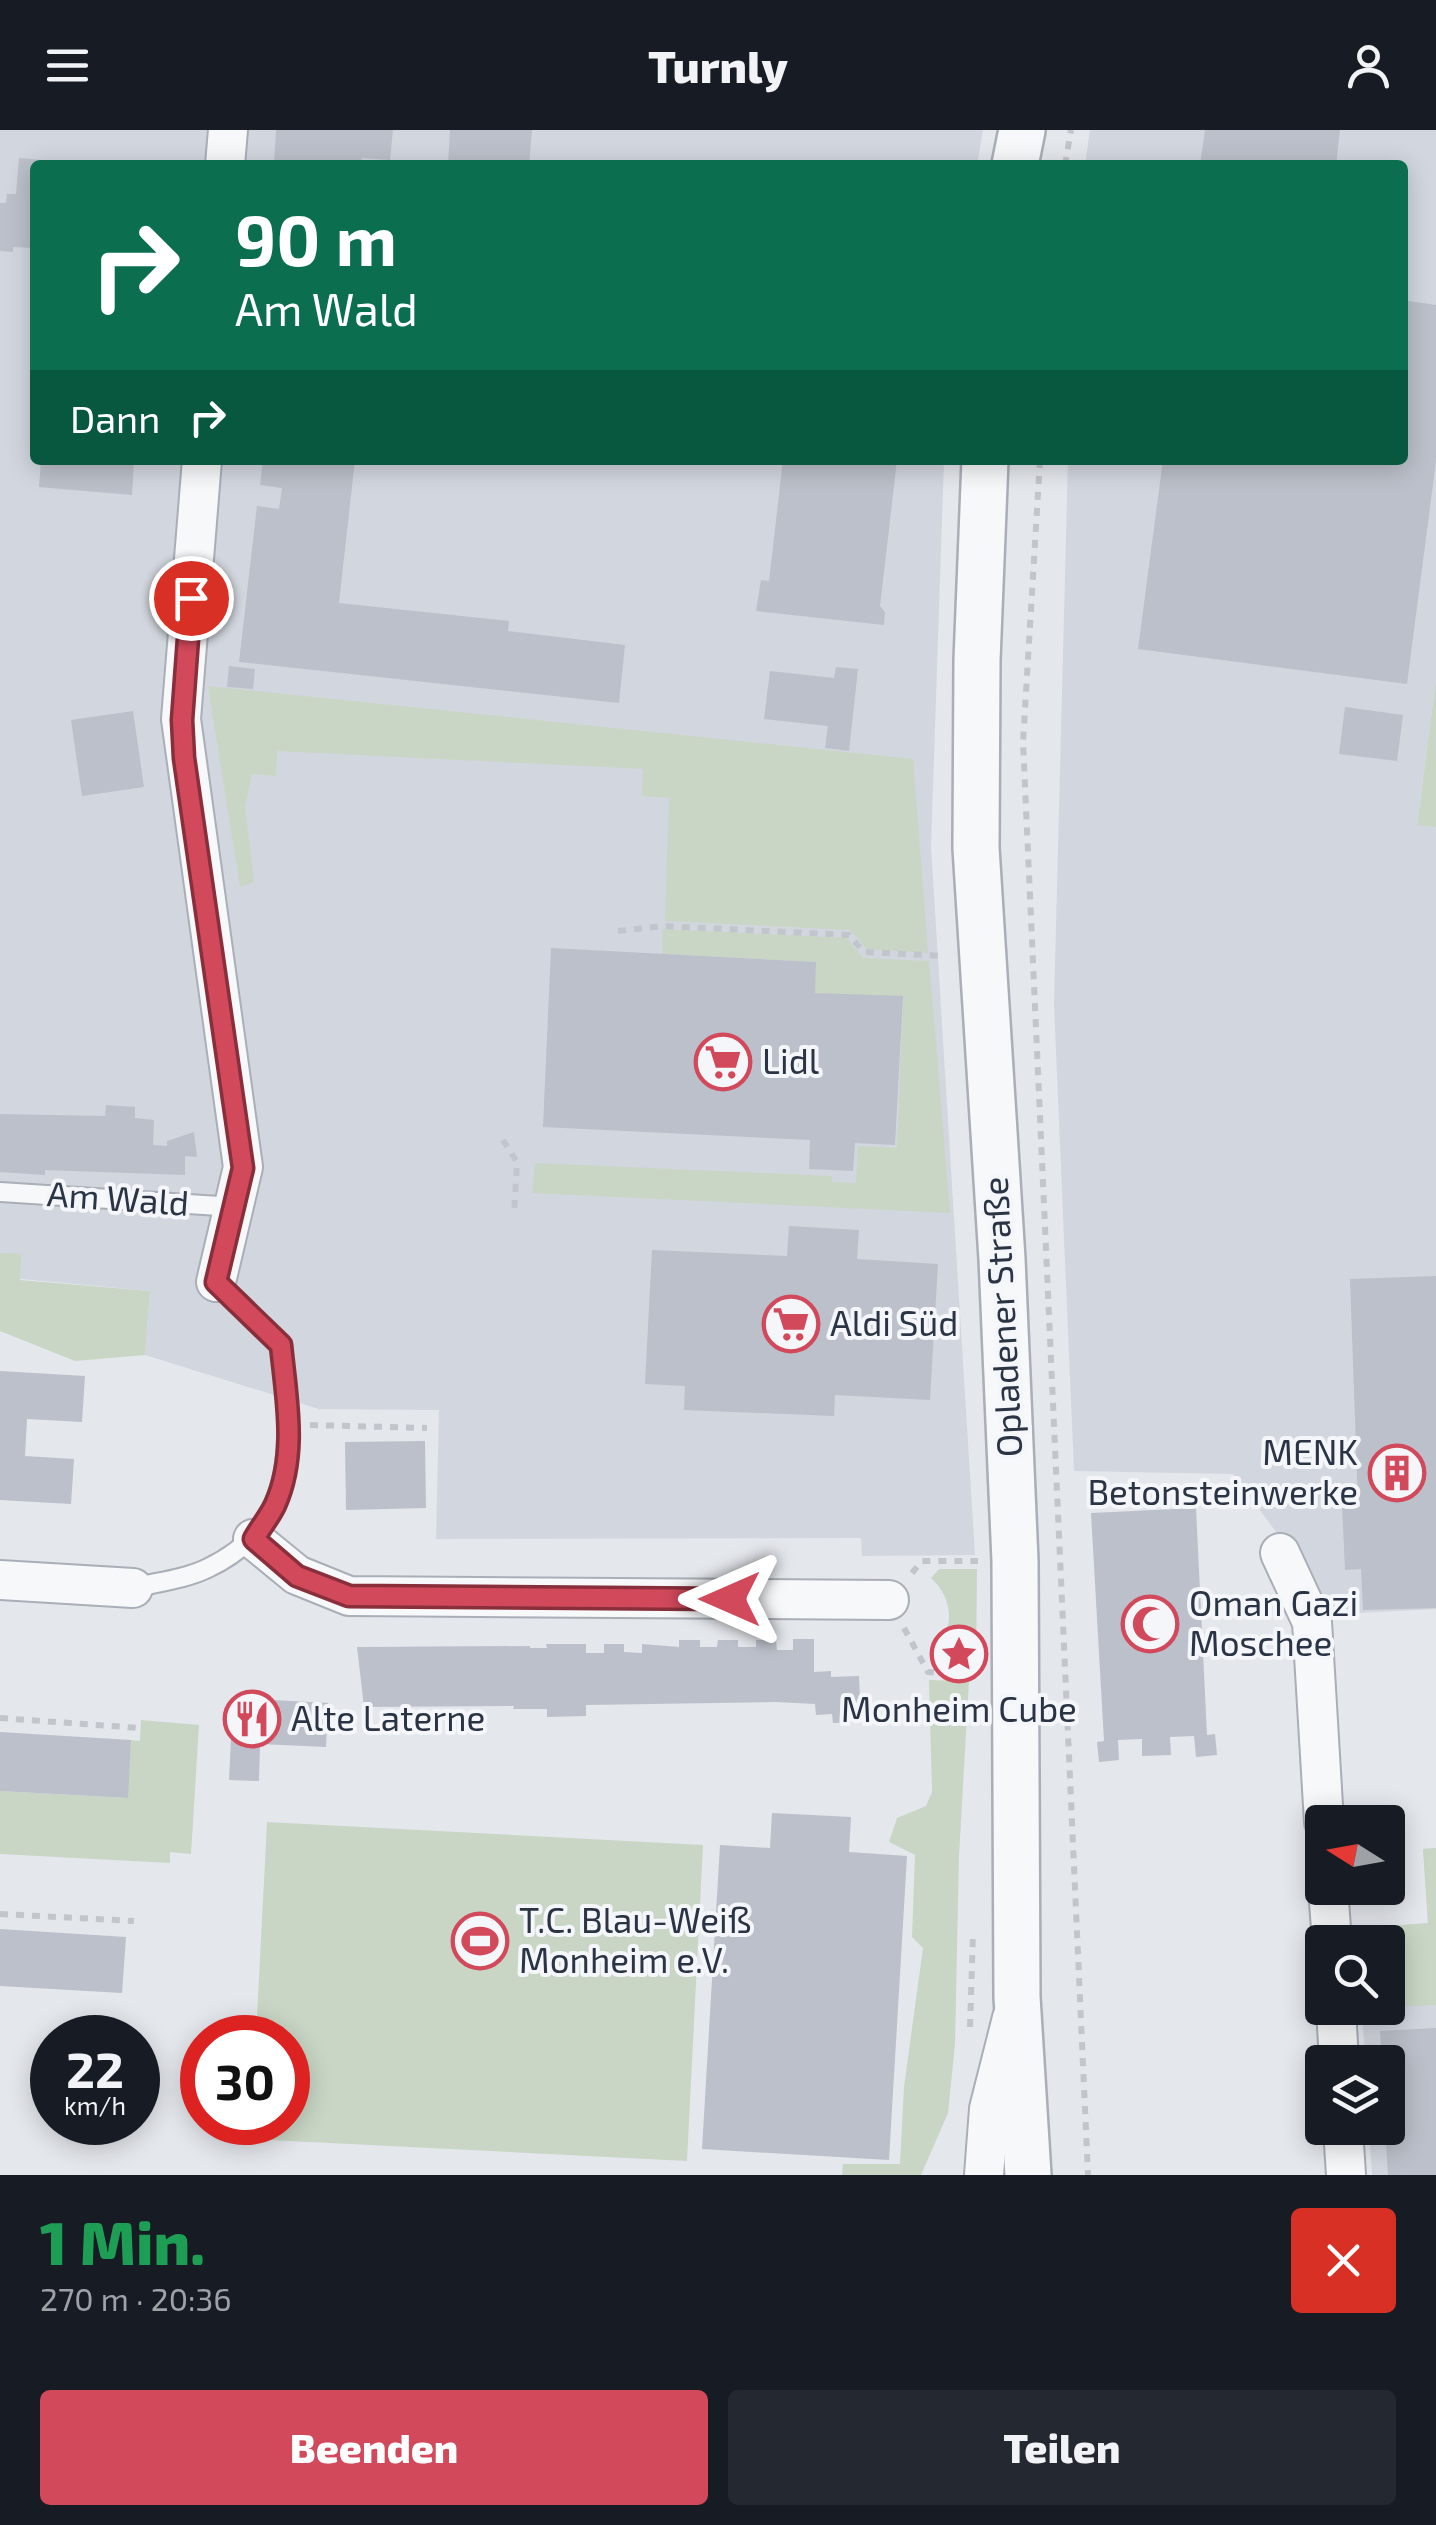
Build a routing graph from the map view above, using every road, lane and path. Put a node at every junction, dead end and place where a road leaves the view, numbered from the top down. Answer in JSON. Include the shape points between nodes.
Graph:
{"nodes":[{"id":1,"x":228,"y":130,"type":"edge"},
{"id":2,"x":1022,"y":130,"type":"edge"},
{"id":3,"x":1071,"y":130,"type":"edge"},
{"id":4,"x":225,"y":160,"type":"edge"},
{"id":5,"x":1016,"y":160,"type":"edge"},
{"id":6,"x":1066,"y":160,"type":"edge"},
{"id":7,"x":202,"y":465,"type":"edge"},
{"id":8,"x":985,"y":465,"type":"edge"},
{"id":9,"x":1040,"y":465,"type":"edge"},
{"id":10,"x":618,"y":931,"type":"dead end"},
{"id":11,"x":982,"y":956,"type":"junction"},
{"id":12,"x":503,"y":1140,"type":"dead end"},
{"id":13,"x":0,"y":1192,"type":"edge"},
{"id":14,"x":236,"y":1206,"type":"junction"},
{"id":15,"x":514,"y":1215,"type":"dead end"},
{"id":16,"x":216,"y":1282,"type":"joint"},
{"id":17,"x":289,"y":1425,"type":"junction"},
{"id":18,"x":427,"y":1428,"type":"dead end"},
{"id":19,"x":254,"y":1539,"type":"junction"},
{"id":20,"x":1280,"y":1552,"type":"dead end"},
{"id":21,"x":1014,"y":1561,"type":"junction"},
{"id":22,"x":0,"y":1580,"type":"edge"},
{"id":23,"x":133,"y":1588,"type":"joint"},
{"id":24,"x":889,"y":1600,"type":"junction"},
{"id":25,"x":1016,"y":1679,"type":"junction"},
{"id":26,"x":0,"y":1718,"type":"edge"},
{"id":27,"x":138,"y":1728,"type":"dead end"},
{"id":28,"x":1323,"y":1805,"type":"edge"},
{"id":29,"x":0,"y":1914,"type":"edge"},
{"id":30,"x":134,"y":1921,"type":"dead end"},
{"id":31,"x":1017,"y":1996,"type":"junction"},
{"id":32,"x":1344,"y":2145,"type":"edge"},
{"id":33,"x":984,"y":2175,"type":"edge"},
{"id":34,"x":1028,"y":2175,"type":"edge"},
{"id":35,"x":1088,"y":2175,"type":"edge"},
{"id":36,"x":1346,"y":2175,"type":"edge"}],
"edges":[{"from":1,"to":4,"type":"street"},
{"from":2,"to":5,"type":"street"},
{"from":3,"to":6,"type":"path"},
{"from":7,"to":14,"type":"street","name":"Am Wald","via":[[182,720],[243,1168]]},
{"from":8,"to":11,"type":"street","name":"Opladener Straße","via":[[975,754]]},
{"from":9,"to":35,"type":"path","via":[[1022,742]]},
{"from":10,"to":11,"type":"path","via":[[662,926],[849,935],[864,952]]},
{"from":11,"to":21,"type":"street","name":"Opladener Straße"},
{"from":12,"to":15,"type":"path","via":[[517,1162]]},
{"from":13,"to":14,"type":"lane","name":"Am Wald"},
{"from":14,"to":16,"type":"street","name":"Am Wald"},
{"from":16,"to":17,"type":"lane","name":"Am Wald","via":[[281,1345]]},
{"from":17,"to":18,"type":"path"},
{"from":17,"to":19,"type":"lane","name":"Am Wald","via":[[276,1504]]},
{"from":19,"to":23,"type":"lane","via":[[207,1569]]},
{"from":19,"to":24,"type":"street","via":[[297,1576],[349,1596]]},
{"from":20,"to":28,"type":"street","via":[[1312,1622]]},
{"from":21,"to":24,"type":"path","via":[[922,1560]]},
{"from":21,"to":25,"type":"street","name":"Opladener Straße"},
{"from":22,"to":23,"type":"street"},
{"from":24,"to":25,"type":"path","via":[[928,1672]]},
{"from":25,"to":31,"type":"street","name":"Opladener Straße"},
{"from":26,"to":27,"type":"path"},
{"from":29,"to":30,"type":"path"},
{"from":31,"to":33,"type":"street","via":[[988,2109]]},
{"from":31,"to":34,"type":"street","name":"Opladener Straße"},
{"from":32,"to":36,"type":"street"}]}
